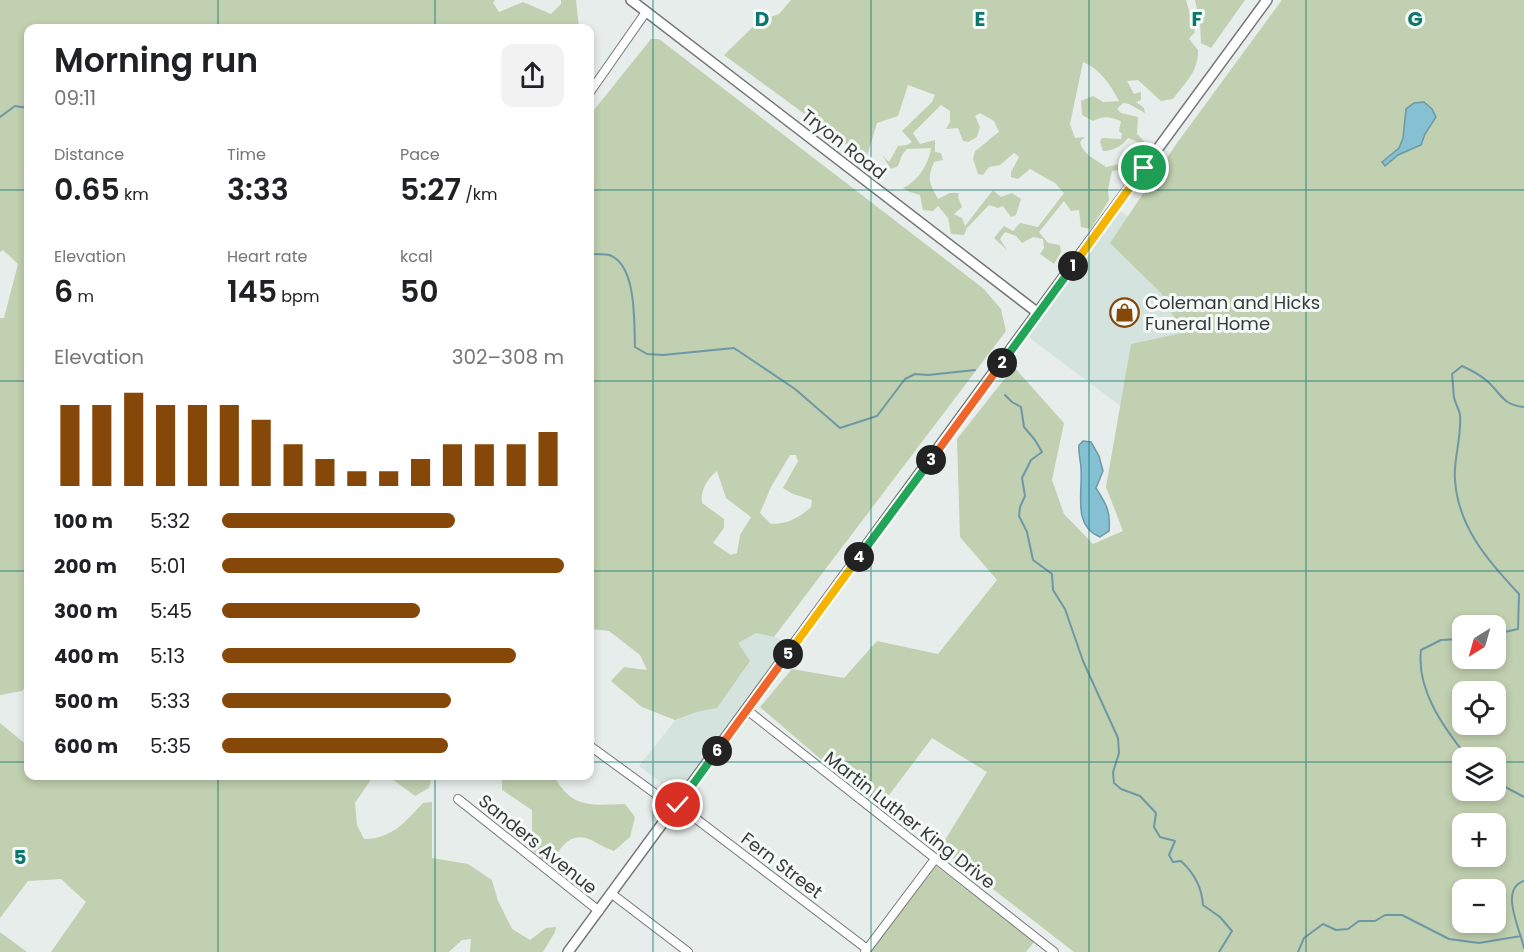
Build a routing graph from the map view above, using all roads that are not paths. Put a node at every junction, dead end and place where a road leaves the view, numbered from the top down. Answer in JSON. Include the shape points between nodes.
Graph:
{"nodes":[{"id":1,"x":631,"y":0,"type":"edge"},
{"id":2,"x":1267,"y":0,"type":"edge"},
{"id":3,"x":646,"y":12,"type":"junction"},
{"id":4,"x":594,"y":86,"type":"edge"},
{"id":5,"x":1038,"y":314,"type":"junction"},
{"id":6,"x":747,"y":710,"type":"junction"},
{"id":7,"x":594,"y":749,"type":"edge"},
{"id":8,"x":458,"y":799,"type":"dead end"},
{"id":9,"x":677,"y":806,"type":"junction"},
{"id":10,"x":935,"y":859,"type":"junction"},
{"id":11,"x":612,"y":894,"type":"junction"},
{"id":12,"x":599,"y":911,"type":"junction"},
{"id":13,"x":866,"y":950,"type":"edge"},
{"id":14,"x":568,"y":952,"type":"edge"},
{"id":15,"x":688,"y":952,"type":"edge"},
{"id":16,"x":1054,"y":952,"type":"edge"}],
"edges":[{"from":1,"to":3,"type":"street","name":"Tryon Road"},
{"from":2,"to":5,"type":"street"},
{"from":3,"to":4,"type":"street"},
{"from":3,"to":5,"type":"street","name":"Tryon Road"},
{"from":5,"to":6,"type":"street"},
{"from":6,"to":9,"type":"street"},
{"from":6,"to":10,"type":"street","name":"Martin Luther King Drive"},
{"from":7,"to":9,"type":"street","name":"Fern Street"},
{"from":8,"to":12,"type":"street","name":"Sanders Avenue"},
{"from":9,"to":11,"type":"street"},
{"from":9,"to":13,"type":"street","name":"Fern Street"},
{"from":10,"to":13,"type":"street"},
{"from":10,"to":16,"type":"street","name":"Martin Luther King Drive"},
{"from":11,"to":12,"type":"street"},
{"from":11,"to":15,"type":"street"},
{"from":12,"to":14,"type":"street"}]}
